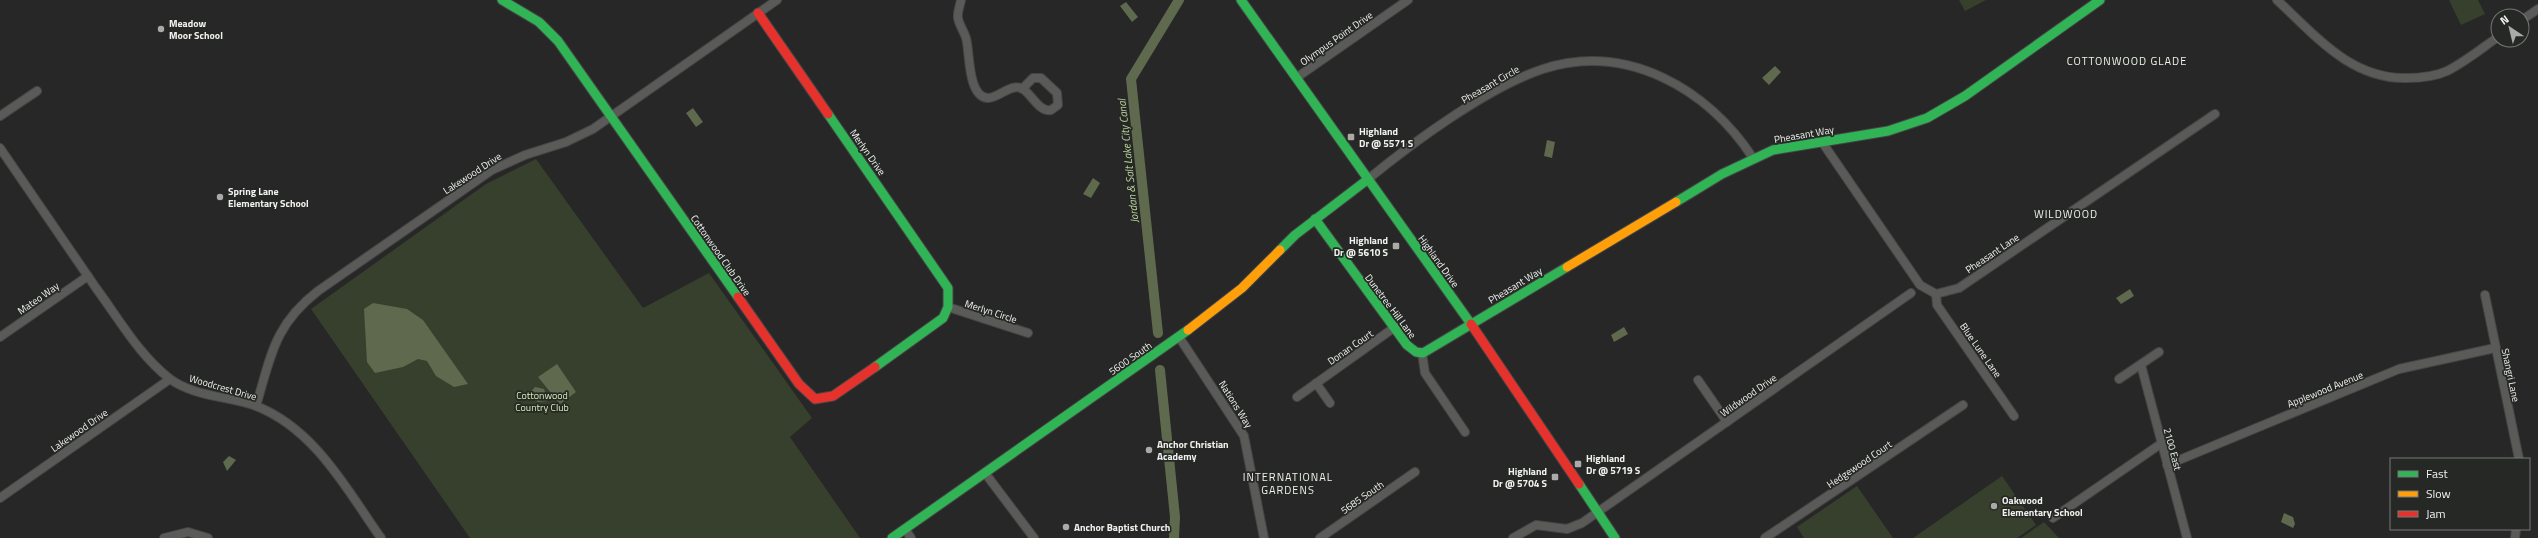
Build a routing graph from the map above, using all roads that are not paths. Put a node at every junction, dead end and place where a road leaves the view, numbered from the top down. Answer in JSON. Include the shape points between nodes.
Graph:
{"nodes":[{"id":1,"x":777,"y":0,"type":"edge"},
{"id":2,"x":961,"y":0,"type":"edge"},
{"id":3,"x":1240,"y":0,"type":"edge"},
{"id":4,"x":1408,"y":0,"type":"edge"},
{"id":5,"x":2100,"y":0,"type":"edge"},
{"id":6,"x":2277,"y":0,"type":"edge"},
{"id":7,"x":507,"y":1,"type":"edge"},
{"id":8,"x":758,"y":14,"type":"junction"},
{"id":9,"x":2490,"y":43,"type":"edge"},
{"id":10,"x":1296,"y":78,"type":"junction"},
{"id":11,"x":1022,"y":89,"type":"junction"},
{"id":12,"x":37,"y":91,"type":"dead end"},
{"id":13,"x":2215,"y":114,"type":"dead end"},
{"id":14,"x":0,"y":116,"type":"edge"},
{"id":15,"x":611,"y":117,"type":"junction"},
{"id":16,"x":1822,"y":142,"type":"junction"},
{"id":17,"x":0,"y":148,"type":"edge"},
{"id":18,"x":1753,"y":158,"type":"junction"},
{"id":19,"x":1367,"y":180,"type":"junction"},
{"id":20,"x":1315,"y":219,"type":"junction"},
{"id":21,"x":88,"y":276,"type":"junction"},
{"id":22,"x":1911,"y":293,"type":"dead end"},
{"id":23,"x":1936,"y":294,"type":"junction"},
{"id":24,"x":2485,"y":295,"type":"dead end"},
{"id":25,"x":948,"y":307,"type":"junction"},
{"id":26,"x":1470,"y":324,"type":"junction"},
{"id":27,"x":1395,"y":328,"type":"junction"},
{"id":28,"x":1028,"y":333,"type":"dead end"},
{"id":29,"x":0,"y":338,"type":"edge"},
{"id":30,"x":1179,"y":338,"type":"junction"},
{"id":31,"x":2495,"y":348,"type":"junction"},
{"id":32,"x":2159,"y":352,"type":"dead end"},
{"id":33,"x":1422,"y":353,"type":"junction"},
{"id":34,"x":2141,"y":365,"type":"junction"},
{"id":35,"x":170,"y":378,"type":"junction"},
{"id":36,"x":2119,"y":379,"type":"dead end"},
{"id":37,"x":1698,"y":380,"type":"dead end"},
{"id":38,"x":1316,"y":383,"type":"junction"},
{"id":39,"x":1297,"y":397,"type":"dead end"},
{"id":40,"x":1330,"y":403,"type":"dead end"},
{"id":41,"x":1964,"y":405,"type":"dead end"},
{"id":42,"x":256,"y":406,"type":"junction"},
{"id":43,"x":2014,"y":416,"type":"dead end"},
{"id":44,"x":1727,"y":422,"type":"junction"},
{"id":45,"x":1466,"y":432,"type":"dead end"},
{"id":46,"x":2162,"y":443,"type":"junction"},
{"id":47,"x":2519,"y":458,"type":"edge"},
{"id":48,"x":2167,"y":465,"type":"junction"},
{"id":49,"x":1416,"y":472,"type":"dead end"},
{"id":50,"x":985,"y":473,"type":"junction"},
{"id":51,"x":0,"y":498,"type":"edge"},
{"id":52,"x":1597,"y":512,"type":"junction"},
{"id":53,"x":2053,"y":518,"type":"dead end"},
{"id":54,"x":905,"y":529,"type":"junction"},
{"id":55,"x":164,"y":538,"type":"edge"},
{"id":56,"x":208,"y":538,"type":"edge"},
{"id":57,"x":381,"y":538,"type":"edge"},
{"id":58,"x":892,"y":538,"type":"edge"},
{"id":59,"x":911,"y":538,"type":"edge"},
{"id":60,"x":1034,"y":538,"type":"edge"},
{"id":61,"x":1264,"y":538,"type":"edge"},
{"id":62,"x":1320,"y":538,"type":"edge"},
{"id":63,"x":1513,"y":538,"type":"edge"},
{"id":64,"x":1616,"y":538,"type":"edge"},
{"id":65,"x":1765,"y":538,"type":"edge"},
{"id":66,"x":2187,"y":538,"type":"edge"}],
"edges":[{"from":1,"to":8,"type":"street","name":"Lakewood Drive"},
{"from":2,"to":11,"type":"street","via":[[959,21],[966,38],[969,69],[979,93],[988,98],[1014,88]]},
{"from":3,"to":10,"type":"street","name":"Highland Drive"},
{"from":4,"to":10,"type":"street","name":"Olympus Point Drive"},
{"from":5,"to":16,"type":"street","name":"Pheasant Way","via":[[1939,112],[1901,128]]},
{"from":6,"to":9,"type":"street","via":[[2345,61],[2370,73],[2392,78],[2412,78],[2441,73],[2455,67]]},
{"from":7,"to":15,"type":"street","name":"Cottonwood Club Drive","via":[[548,30]]},
{"from":8,"to":15,"type":"street","name":"Lakewood Drive"},
{"from":8,"to":25,"type":"street","name":"Merlyn Drive","via":[[942,276],[948,288]]},
{"from":10,"to":19,"type":"street","name":"Highland Drive"},
{"from":11,"to":11,"type":"street","via":[[1033,78],[1041,78],[1057,93],[1058,105],[1051,110],[1044,109]]},
{"from":12,"to":14,"type":"street"},
{"from":13,"to":23,"type":"street","name":"Pheasant Lane","via":[[1959,288]]},
{"from":15,"to":25,"type":"street","name":"Cottonwood Club Drive","via":[[799,384],[815,399],[833,396],[847,387],[936,325]]},
{"from":15,"to":42,"type":"street","name":"Lakewood Drive","via":[[575,138],[514,159],[492,170],[308,298],[292,315],[274,344]]},
{"from":16,"to":18,"type":"street","name":"Pheasant Way","via":[[1783,148]]},
{"from":16,"to":23,"type":"street","via":[[1920,285]]},
{"from":17,"to":21,"type":"street","name":"Woodcrest Drive"},
{"from":18,"to":19,"type":"street","name":"Pheasant Circle","via":[[1727,124],[1684,88],[1640,70],[1590,62],[1554,66],[1511,82],[1405,150]]},
{"from":18,"to":26,"type":"street","name":"Pheasant Way"},
{"from":19,"to":20,"type":"street","name":"5600 South"},
{"from":19,"to":26,"type":"street","name":"Highland Drive"},
{"from":20,"to":27,"type":"street","name":"Dunetree Hill Lane","via":[[1370,298]]},
{"from":20,"to":30,"type":"street","name":"5600 South","via":[[1285,244],[1228,301]]},
{"from":21,"to":29,"type":"street","name":"Mateo Way"},
{"from":21,"to":35,"type":"street","name":"Woodcrest Drive","via":[[139,348]]},
{"from":22,"to":44,"type":"street","name":"Wildwood Drive"},
{"from":23,"to":43,"type":"street","name":"Blue Lune Lane","via":[[1937,305]]},
{"from":24,"to":31,"type":"street","name":"Shangri Lane"},
{"from":25,"to":28,"type":"street","name":"Merlyn Circle"},
{"from":26,"to":33,"type":"street"},
{"from":26,"to":52,"type":"street","name":"Highland Drive"},
{"from":27,"to":33,"type":"street","name":"Dunetree Hill Lane","via":[[1409,347]]},
{"from":27,"to":38,"type":"street","name":"Donan Court"},
{"from":30,"to":50,"type":"street","name":"5600 South"},
{"from":30,"to":61,"type":"street","name":"Nations Way","via":[[1244,436]]},
{"from":31,"to":47,"type":"street","name":"Shangri Lane"},
{"from":31,"to":48,"type":"street","name":"Applewood Avenue","via":[[2398,369]]},
{"from":32,"to":34,"type":"street"},
{"from":33,"to":45,"type":"street","via":[[1424,373]]},
{"from":34,"to":36,"type":"street"},
{"from":34,"to":46,"type":"street","name":"2100 East"},
{"from":35,"to":42,"type":"street","name":"Woodcrest Drive","via":[[197,392]]},
{"from":35,"to":51,"type":"street","name":"Lakewood Drive"},
{"from":37,"to":44,"type":"street"},
{"from":38,"to":39,"type":"street","name":"Donan Court"},
{"from":38,"to":40,"type":"street"},
{"from":41,"to":65,"type":"street","name":"Hedgewood Court"},
{"from":42,"to":57,"type":"street","name":"Woodcrest Drive","via":[[292,428],[317,449]]},
{"from":44,"to":52,"type":"street","name":"Wildwood Drive"},
{"from":46,"to":48,"type":"street","name":"2100 East"},
{"from":46,"to":53,"type":"street"},
{"from":48,"to":66,"type":"street","name":"2100 East"},
{"from":49,"to":62,"type":"street","name":"5685 South"},
{"from":50,"to":54,"type":"street","name":"5600 South"},
{"from":50,"to":60,"type":"street"},
{"from":52,"to":63,"type":"street","name":"Wildwood Drive","via":[[1572,528],[1536,525]]},
{"from":52,"to":64,"type":"street","name":"Highland Drive"},
{"from":54,"to":58,"type":"street","name":"5600 South"},
{"from":54,"to":59,"type":"street"},
{"from":55,"to":56,"type":"street","via":[[188,532]]}]}
